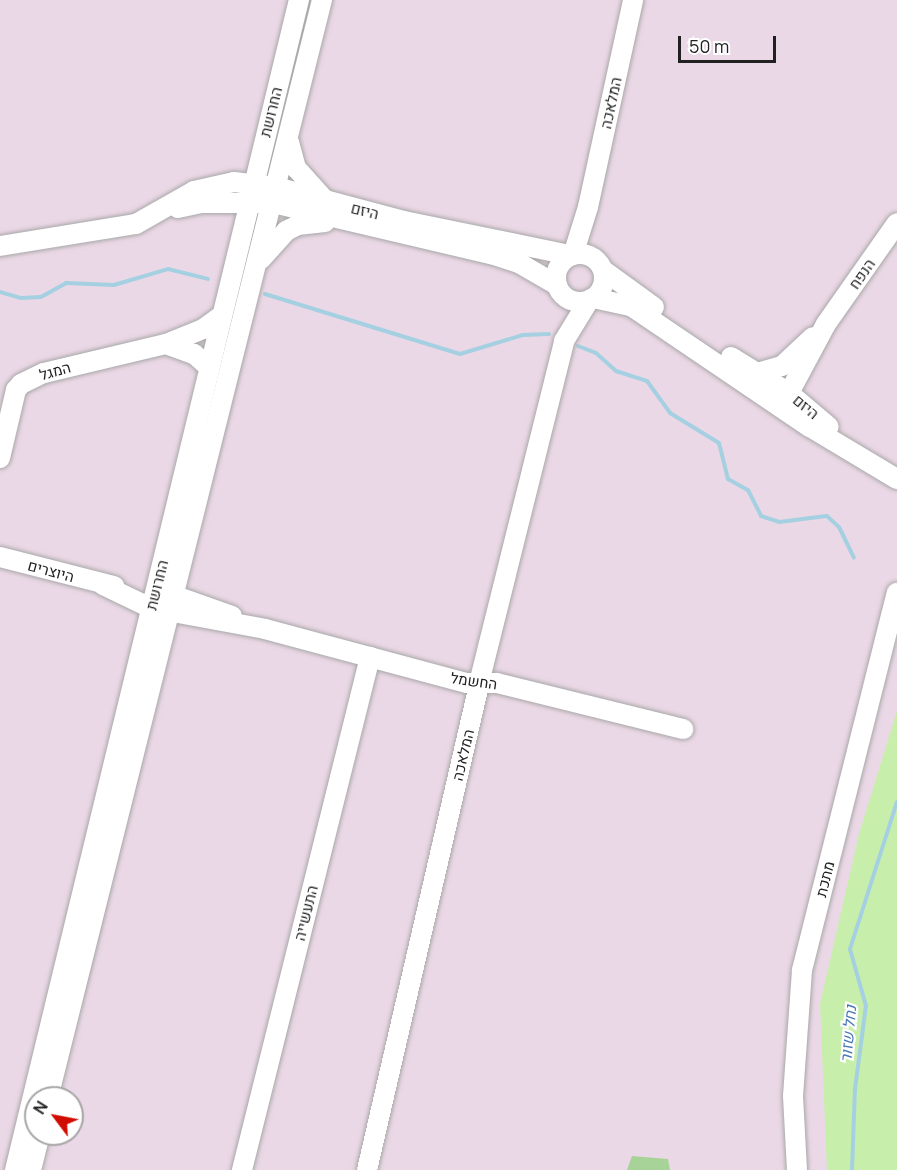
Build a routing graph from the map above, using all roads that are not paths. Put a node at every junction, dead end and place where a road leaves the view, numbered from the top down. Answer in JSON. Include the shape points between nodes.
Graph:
{"nodes":[{"id":1,"x":299,"y":0,"type":"edge"},
{"id":2,"x":322,"y":0,"type":"edge"},
{"id":3,"x":633,"y":0,"type":"edge"},
{"id":4,"x":288,"y":139,"type":"junction"},
{"id":5,"x":253,"y":182,"type":"junction"},
{"id":6,"x":275,"y":195,"type":"junction"},
{"id":7,"x":326,"y":201,"type":"junction"},
{"id":8,"x":247,"y":205,"type":"junction"},
{"id":9,"x":588,"y":207,"type":"junction"},
{"id":10,"x":166,"y":210,"type":"junction"},
{"id":11,"x":341,"y":222,"type":"junction"},
{"id":12,"x":897,"y":223,"type":"edge"},
{"id":13,"x":399,"y":227,"type":"junction"},
{"id":14,"x":0,"y":246,"type":"edge"},
{"id":15,"x":571,"y":255,"type":"junction"},
{"id":16,"x":256,"y":266,"type":"junction"},
{"id":17,"x":601,"y":266,"type":"junction"},
{"id":18,"x":559,"y":289,"type":"junction"},
{"id":19,"x":591,"y":299,"type":"junction"},
{"id":20,"x":221,"y":316,"type":"junction"},
{"id":21,"x":826,"y":324,"type":"junction"},
{"id":22,"x":564,"y":341,"type":"junction"},
{"id":23,"x":166,"y":344,"type":"junction"},
{"id":24,"x":209,"y":367,"type":"junction"},
{"id":25,"x":757,"y":373,"type":"junction"},
{"id":26,"x":783,"y":398,"type":"junction"},
{"id":27,"x":0,"y":458,"type":"edge"},
{"id":28,"x":897,"y":479,"type":"edge"},
{"id":29,"x":0,"y":557,"type":"edge"},
{"id":30,"x":897,"y":593,"type":"edge"},
{"id":31,"x":153,"y":599,"type":"junction"},
{"id":32,"x":173,"y":603,"type":"junction"},
{"id":33,"x":370,"y":657,"type":"junction"},
{"id":34,"x":479,"y":683,"type":"junction"},
{"id":35,"x":683,"y":729,"type":"dead end"},
{"id":36,"x":51,"y":1086,"type":"edge"},
{"id":37,"x":37,"y":1146,"type":"edge"},
{"id":38,"x":15,"y":1170,"type":"edge"},
{"id":39,"x":31,"y":1170,"type":"edge"},
{"id":40,"x":242,"y":1170,"type":"edge"},
{"id":41,"x":367,"y":1170,"type":"edge"},
{"id":42,"x":797,"y":1170,"type":"edge"}],
"edges":[{"from":1,"to":5,"type":"street","name":"החרושת"},
{"from":2,"to":4,"type":"street","name":"החרושת"},
{"from":3,"to":9,"type":"street","name":"המלאכה"},
{"from":4,"to":6,"type":"street","name":"החרושת"},
{"from":4,"to":7,"type":"street","via":[[296,168]]},
{"from":5,"to":6,"type":"street","name":"היזם"},
{"from":5,"to":8,"type":"street","name":"החרושת"},
{"from":5,"to":10,"type":"street","name":"היזם","via":[[210,185]]},
{"from":6,"to":7,"type":"street","name":"היזם"},
{"from":6,"to":8,"type":"street","name":"היזם"},
{"from":6,"to":11,"type":"street","name":"היזם"},
{"from":6,"to":16,"type":"street","name":"החרושת"},
{"from":7,"to":13,"type":"street","name":"היזם"},
{"from":8,"to":10,"type":"street","name":"היזם","via":[[201,202]]},
{"from":8,"to":20,"type":"street","name":"החרושת"},
{"from":9,"to":15,"type":"street","name":"המלאכה"},
{"from":9,"to":17,"type":"street","name":"המלאכה"},
{"from":10,"to":14,"type":"street","name":"היזם","via":[[136,224]]},
{"from":11,"to":13,"type":"street","name":"היזם"},
{"from":11,"to":16,"type":"street","via":[[314,221],[286,231]]},
{"from":12,"to":21,"type":"street","name":"הנפח"},
{"from":13,"to":15,"type":"street","name":"היזם"},
{"from":13,"to":18,"type":"street","name":"היזם","via":[[519,263]]},
{"from":15,"to":17,"type":"street","via":[[586,254]]},
{"from":15,"to":18,"type":"street","name":"המלאכה","via":[[558,267]]},
{"from":16,"to":32,"type":"street","name":"החרושת"},
{"from":17,"to":19,"type":"street","name":"המלאכה","via":[[603,286]]},
{"from":17,"to":25,"type":"street","name":"היזם"},
{"from":18,"to":19,"type":"street","via":[[570,300]]},
{"from":18,"to":22,"type":"street","name":"המלאכה"},
{"from":19,"to":22,"type":"street","name":"המלאכה"},
{"from":19,"to":26,"type":"street","name":"היזם","via":[[631,306]]},
{"from":20,"to":23,"type":"street","name":"המגל","via":[[203,329]]},
{"from":20,"to":24,"type":"street","name":"החרושת"},
{"from":21,"to":25,"type":"street","name":"הנפח","via":[[782,366]]},
{"from":21,"to":26,"type":"street","name":"הנפח"},
{"from":22,"to":34,"type":"street","name":"המלאכה"},
{"from":23,"to":24,"type":"street","via":[[194,354]]},
{"from":23,"to":27,"type":"street","name":"המגל","via":[[44,373],[21,384],[16,390]]},
{"from":24,"to":31,"type":"street","name":"החרושת"},
{"from":25,"to":26,"type":"street","name":"היזם"},
{"from":26,"to":28,"type":"street","name":"היזם"},
{"from":29,"to":31,"type":"street","name":"היוצרים"},
{"from":30,"to":42,"type":"street","name":"מתכת","via":[[802,970],[793,1096]]},
{"from":31,"to":32,"type":"street","name":"היוצרים"},
{"from":31,"to":38,"type":"street","name":"החרושת"},
{"from":32,"to":33,"type":"street","name":"החשמל"},
{"from":32,"to":36,"type":"street","name":"החרושת"},
{"from":33,"to":34,"type":"street","name":"החשמל"},
{"from":33,"to":40,"type":"street","name":"התעשייה"},
{"from":34,"to":35,"type":"street","name":"החשמל","via":[[497,683]]},
{"from":34,"to":41,"type":"street","name":"המלאכה"},
{"from":37,"to":39,"type":"street"}]}
